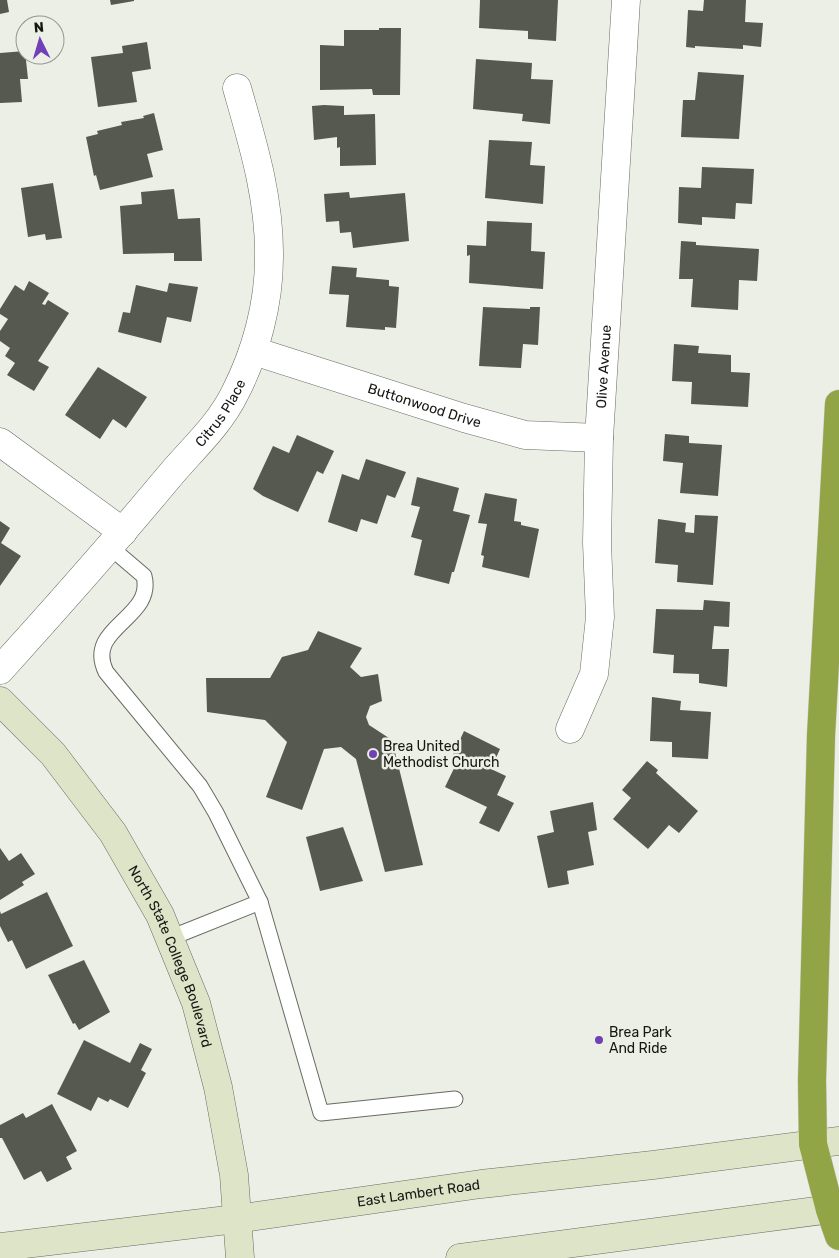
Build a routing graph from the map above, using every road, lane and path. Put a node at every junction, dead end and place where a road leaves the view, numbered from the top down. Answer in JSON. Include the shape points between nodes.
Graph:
{"nodes":[{"id":1,"x":626,"y":0,"type":"edge"},
{"id":2,"x":237,"y":88,"type":"dead end"},
{"id":3,"x":254,"y":351,"type":"junction"},
{"id":4,"x":839,"y":404,"type":"edge"},
{"id":5,"x":599,"y":438,"type":"junction"},
{"id":6,"x":0,"y":442,"type":"edge"},
{"id":7,"x":117,"y":540,"type":"junction"},
{"id":8,"x":0,"y":670,"type":"edge"},
{"id":9,"x":0,"y":701,"type":"edge"},
{"id":10,"x":570,"y":729,"type":"dead end"},
{"id":11,"x":260,"y":902,"type":"junction"},
{"id":12,"x":170,"y":938,"type":"junction"},
{"id":13,"x":455,"y":1099,"type":"dead end"},
{"id":14,"x":826,"y":1143,"type":"edge"},
{"id":15,"x":834,"y":1209,"type":"edge"},
{"id":16,"x":236,"y":1219,"type":"junction"},
{"id":17,"x":839,"y":1236,"type":"edge"},
{"id":18,"x":0,"y":1247,"type":"edge"},
{"id":19,"x":240,"y":1258,"type":"edge"},
{"id":20,"x":460,"y":1258,"type":"edge"}],
"edges":[{"from":1,"to":5,"type":"street","name":"Olive Avenue"},
{"from":2,"to":3,"type":"street","name":"Citrus Place","via":[[267,203],[269,260]]},
{"from":3,"to":5,"type":"street","name":"Buttonwood Drive","via":[[525,435]]},
{"from":3,"to":7,"type":"street","name":"Citrus Place","via":[[234,395],[207,435]]},
{"from":4,"to":14,"type":"highway","via":[[821,736],[812,1081]]},
{"from":5,"to":10,"type":"street","name":"Olive Avenue","via":[[597,543],[600,617],[594,674]]},
{"from":6,"to":7,"type":"street"},
{"from":7,"to":8,"type":"street","name":"Citrus Place"},
{"from":7,"to":11,"type":"lane","via":[[144,576],[145,590],[141,601],[102,644],[100,660],[106,672],[200,786]]},
{"from":9,"to":12,"type":"main road","name":"North State College Boulevard","via":[[53,754],[113,833]]},
{"from":11,"to":12,"type":"lane"},
{"from":11,"to":13,"type":"lane","via":[[321,1113]]},
{"from":12,"to":16,"type":"main road","name":"North State College Boulevard","via":[[196,1003],[218,1087],[234,1175]]},
{"from":14,"to":15,"type":"highway"},
{"from":14,"to":16,"type":"main road","name":"East Lambert Road","via":[[481,1184]]},
{"from":15,"to":17,"type":"highway"},
{"from":15,"to":20,"type":"main road"},
{"from":16,"to":18,"type":"main road","name":"East Lambert Road"},
{"from":16,"to":19,"type":"main road","name":"North State College Boulevard"}]}
